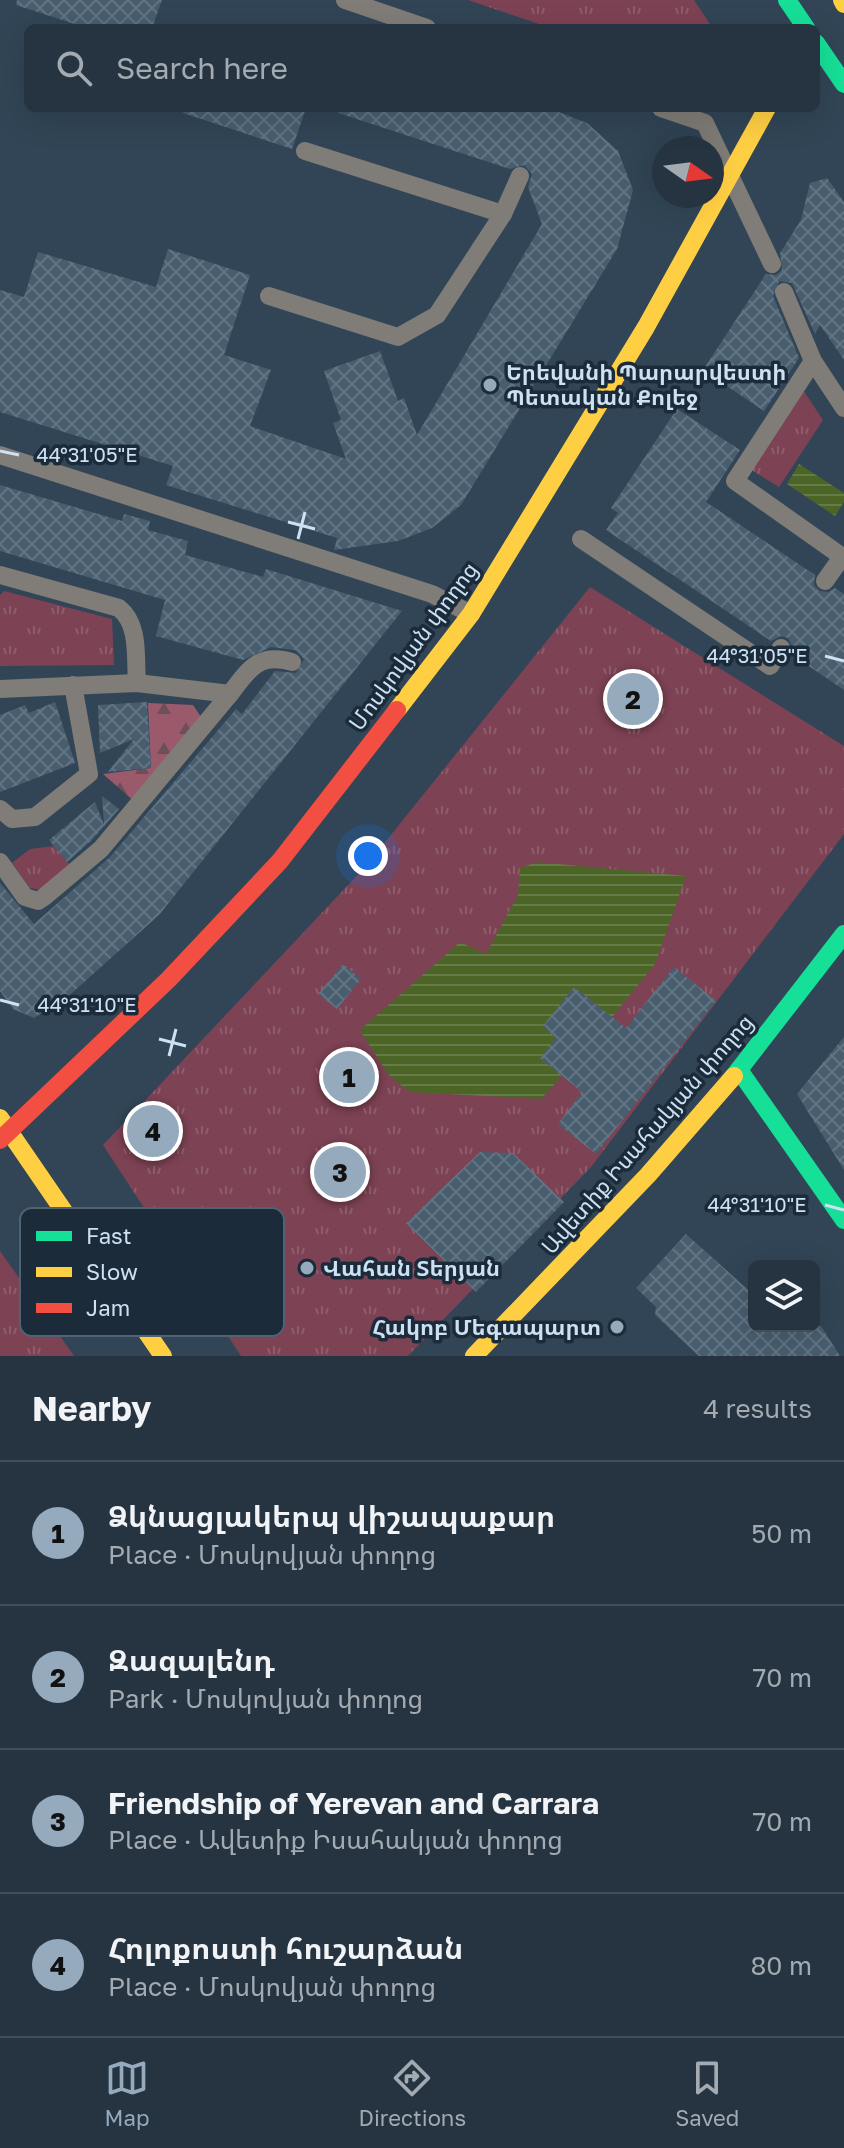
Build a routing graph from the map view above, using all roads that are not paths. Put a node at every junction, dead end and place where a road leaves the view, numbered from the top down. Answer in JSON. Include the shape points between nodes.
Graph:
{"nodes":[{"id":1,"x":345,"y":0,"type":"edge"},
{"id":2,"x":787,"y":0,"type":"edge"},
{"id":3,"x":812,"y":0,"type":"edge"},
{"id":4,"x":415,"y":24,"type":"edge"},
{"id":5,"x":802,"y":24,"type":"edge"},
{"id":6,"x":804,"y":24,"type":"edge"},
{"id":7,"x":820,"y":49,"type":"edge"},
{"id":8,"x":844,"y":84,"type":"edge"},
{"id":9,"x":673,"y":112,"type":"edge"},
{"id":10,"x":765,"y":112,"type":"edge"},
{"id":11,"x":305,"y":151,"type":"dead end"},
{"id":12,"x":731,"y":175,"type":"junction"},
{"id":13,"x":520,"y":176,"type":"dead end"},
{"id":14,"x":503,"y":214,"type":"junction"},
{"id":15,"x":772,"y":264,"type":"dead end"},
{"id":16,"x":784,"y":292,"type":"dead end"},
{"id":17,"x":269,"y":296,"type":"dead end"},
{"id":18,"x":813,"y":361,"type":"junction"},
{"id":19,"x":844,"y":408,"type":"edge"},
{"id":20,"x":0,"y":455,"type":"edge"},
{"id":21,"x":581,"y":539,"type":"dead end"},
{"id":22,"x":843,"y":558,"type":"edge"},
{"id":23,"x":0,"y":575,"type":"edge"},
{"id":24,"x":825,"y":581,"type":"dead end"},
{"id":25,"x":471,"y":614,"type":"junction"},
{"id":26,"x":781,"y":648,"type":"dead end"},
{"id":27,"x":292,"y":662,"type":"dead end"},
{"id":28,"x":137,"y":683,"type":"junction"},
{"id":29,"x":73,"y":685,"type":"junction"},
{"id":30,"x":0,"y":689,"type":"edge"},
{"id":31,"x":230,"y":694,"type":"junction"},
{"id":32,"x":0,"y":809,"type":"edge"},
{"id":33,"x":0,"y":862,"type":"edge"},
{"id":34,"x":844,"y":934,"type":"edge"},
{"id":35,"x":739,"y":1070,"type":"junction"},
{"id":36,"x":3,"y":1130,"type":"edge"},
{"id":37,"x":58,"y":1208,"type":"edge"},
{"id":38,"x":844,"y":1220,"type":"edge"},
{"id":39,"x":149,"y":1336,"type":"edge"},
{"id":40,"x":163,"y":1356,"type":"edge"},
{"id":41,"x":474,"y":1356,"type":"edge"}],
"edges":[{"from":1,"to":4,"type":"lane"},
{"from":2,"to":5,"type":"main road"},
{"from":3,"to":6,"type":"main road"},
{"from":7,"to":8,"type":"main road"},
{"from":9,"to":12,"type":"lane","via":[[705,123]]},
{"from":10,"to":12,"type":"main road","name":"Մոսկովյան փողոց"},
{"from":11,"to":14,"type":"lane"},
{"from":12,"to":15,"type":"lane"},
{"from":12,"to":25,"type":"main road","name":"Մոսկովյան փողոց","via":[[646,327]]},
{"from":13,"to":14,"type":"lane"},
{"from":14,"to":17,"type":"lane","via":[[437,315],[398,337]]},
{"from":16,"to":18,"type":"lane"},
{"from":18,"to":19,"type":"lane"},
{"from":18,"to":22,"type":"lane","via":[[735,481]]},
{"from":20,"to":25,"type":"lane","via":[[432,594]]},
{"from":21,"to":26,"type":"lane","via":[[770,666]]},
{"from":22,"to":24,"type":"lane"},
{"from":23,"to":28,"type":"lane","via":[[119,608],[133,630]]},
{"from":25,"to":36,"type":"main road","name":"Մոսկովյան փողոց","via":[[280,861],[169,979]]},
{"from":27,"to":31,"type":"lane","via":[[264,658]]},
{"from":28,"to":29,"type":"lane"},
{"from":28,"to":31,"type":"lane"},
{"from":29,"to":30,"type":"lane"},
{"from":29,"to":32,"type":"lane","via":[[89,774],[35,817],[12,819]]},
{"from":31,"to":33,"type":"lane","via":[[101,849],[44,897],[25,897]]},
{"from":34,"to":35,"type":"main road","name":"Ավետիք Իսահակյան փողոց"},
{"from":35,"to":38,"type":"main road"},
{"from":35,"to":41,"type":"main road","name":"Ավետիք Իսահակյան փողոց","via":[[648,1175]]},
{"from":36,"to":37,"type":"main road"},
{"from":39,"to":40,"type":"main road"}]}
